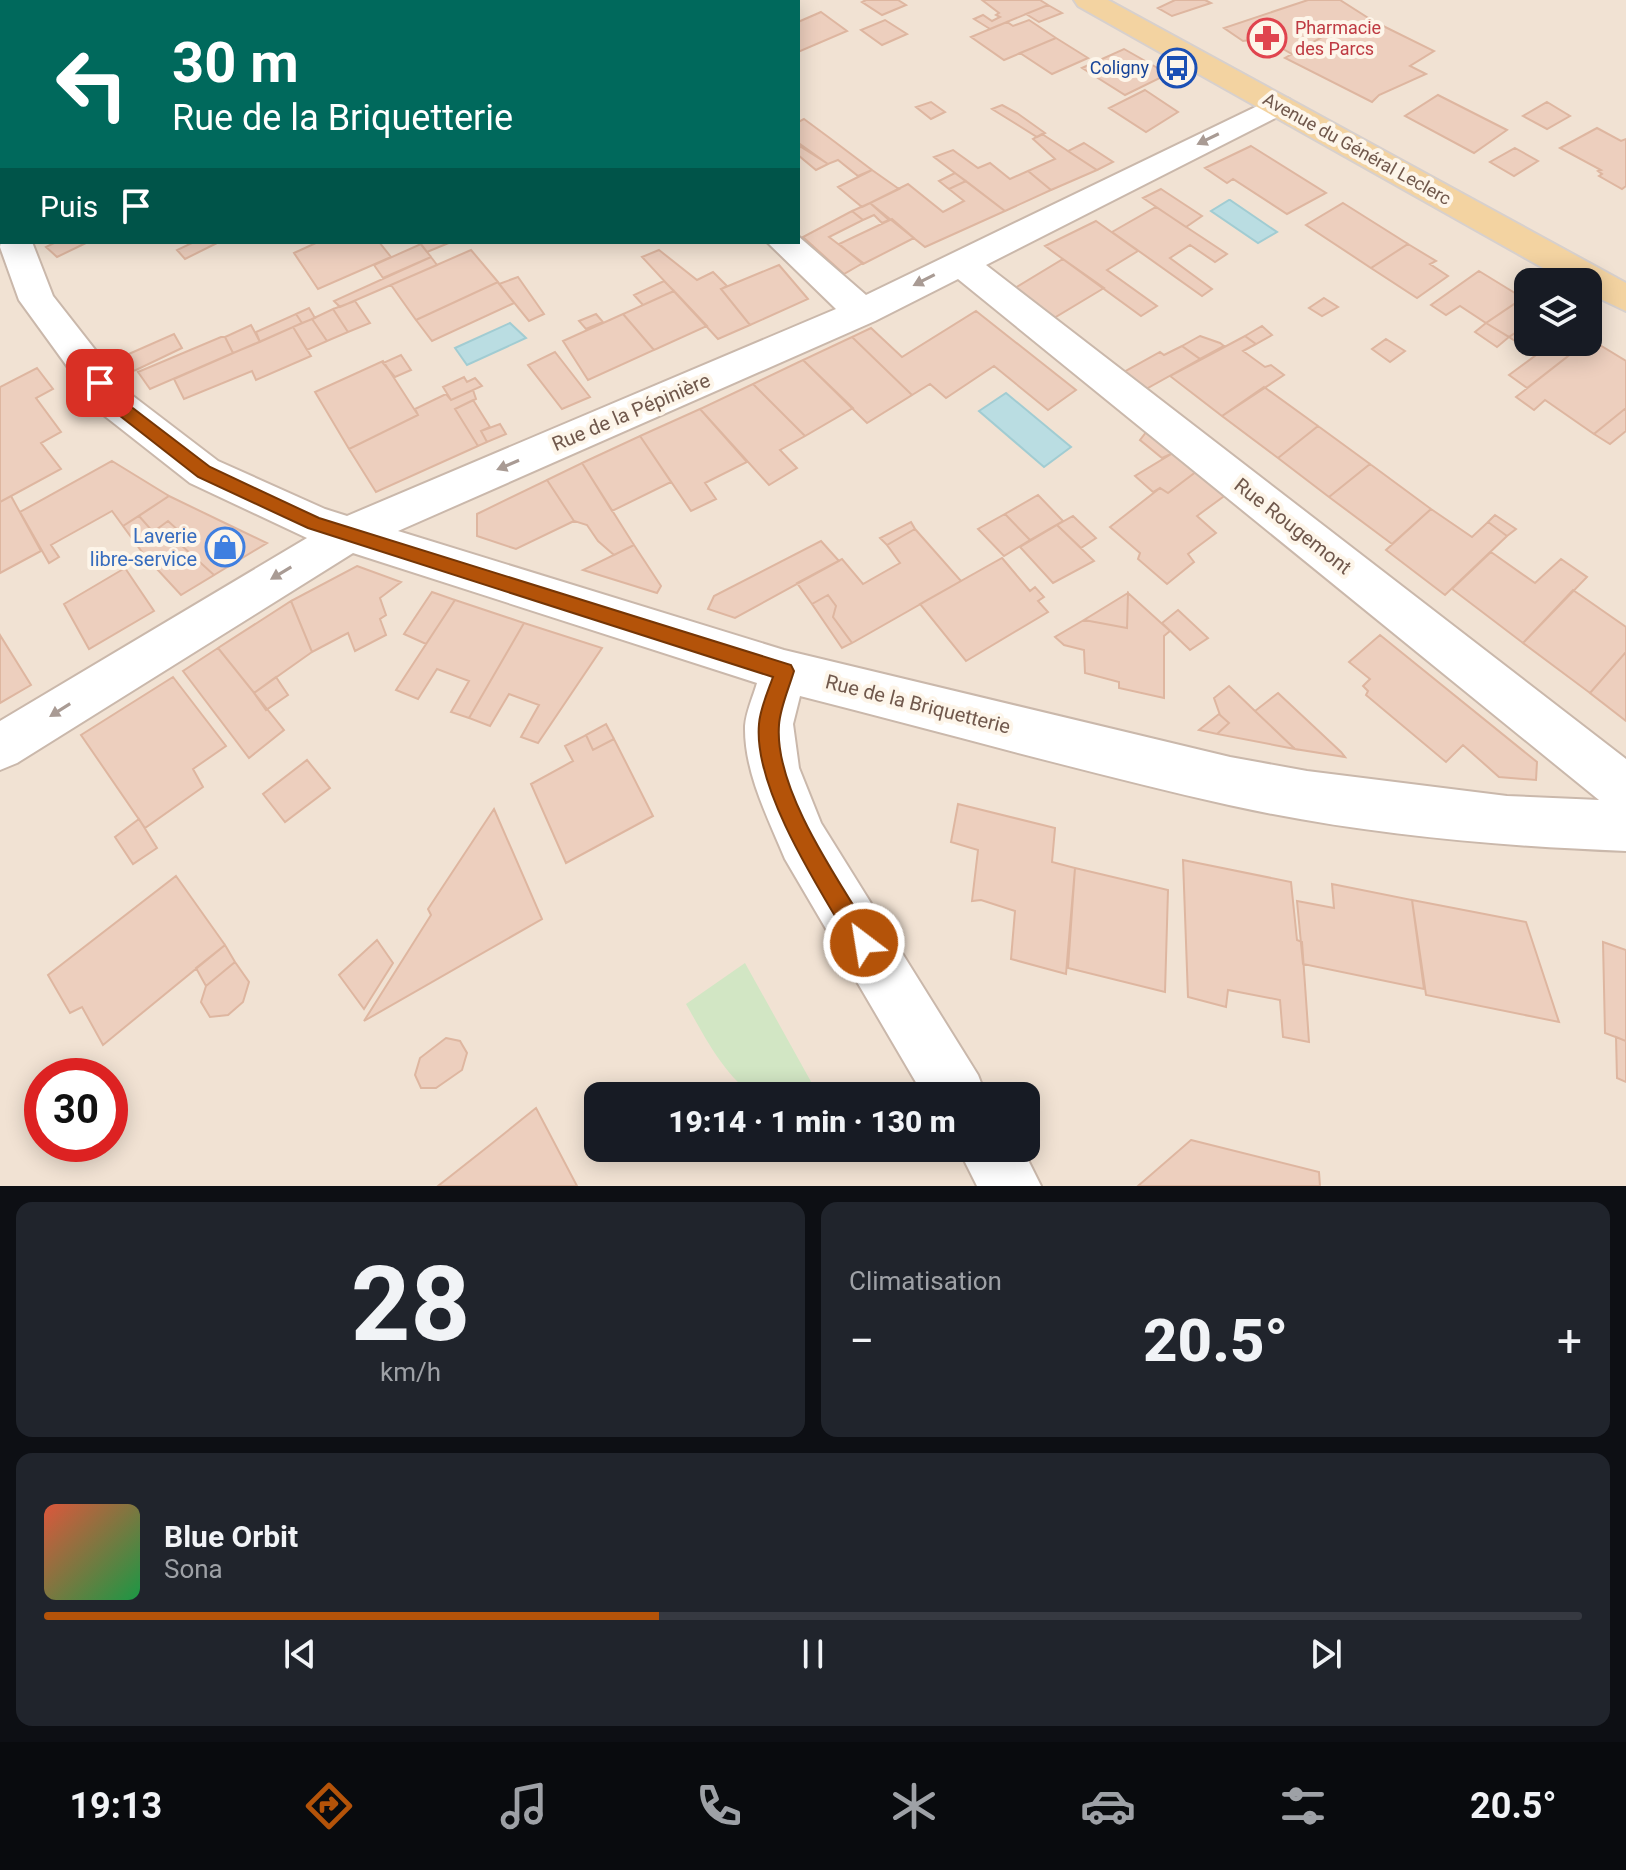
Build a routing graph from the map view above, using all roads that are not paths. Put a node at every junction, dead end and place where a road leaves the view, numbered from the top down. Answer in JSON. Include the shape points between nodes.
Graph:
{"nodes":[{"id":1,"x":1088,"y":0,"type":"edge"},
{"id":2,"x":1278,"y":105,"type":"junction"},
{"id":3,"x":16,"y":244,"type":"edge"},
{"id":4,"x":786,"y":244,"type":"edge"},
{"id":5,"x":959,"y":262,"type":"junction"},
{"id":6,"x":1626,"y":299,"type":"edge"},
{"id":7,"x":862,"y":312,"type":"junction"},
{"id":8,"x":349,"y":534,"type":"junction"},
{"id":9,"x":784,"y":671,"type":"junction"},
{"id":10,"x":0,"y":747,"type":"edge"},
{"id":11,"x":1626,"y":790,"type":"edge"},
{"id":12,"x":1626,"y":826,"type":"edge"},
{"id":13,"x":949,"y":1082,"type":"edge"},
{"id":14,"x":996,"y":1162,"type":"edge"},
{"id":15,"x":1011,"y":1186,"type":"edge"}],
"edges":[{"from":1,"to":2,"type":"main road","name":"Avenue du Général Leclerc"},
{"from":2,"to":5,"type":"street","name":"Rue de la Pépinière","one_way":true},
{"from":2,"to":6,"type":"main road","name":"Avenue du Général Leclerc"},
{"from":3,"to":8,"type":"street","name":"Rue de la Briquetterie","via":[[37,300],[115,403],[204,472]]},
{"from":4,"to":7,"type":"street"},
{"from":5,"to":7,"type":"street","name":"Rue de la Pépinière","one_way":true},
{"from":5,"to":11,"type":"street","name":"Rue Rougemont"},
{"from":7,"to":8,"type":"street","name":"Rue de la Pépinière","one_way":true},
{"from":8,"to":9,"type":"street","name":"Rue de la Briquetterie"},
{"from":8,"to":10,"type":"street","name":"Rue de la Pépinière","one_way":true},
{"from":9,"to":12,"type":"street","name":"Rue de la Briquetterie","via":[[1276,789],[1507,821]]},
{"from":9,"to":13,"type":"street","via":[[769,724],[774,768],[803,841]]},
{"from":14,"to":15,"type":"street"}]}
